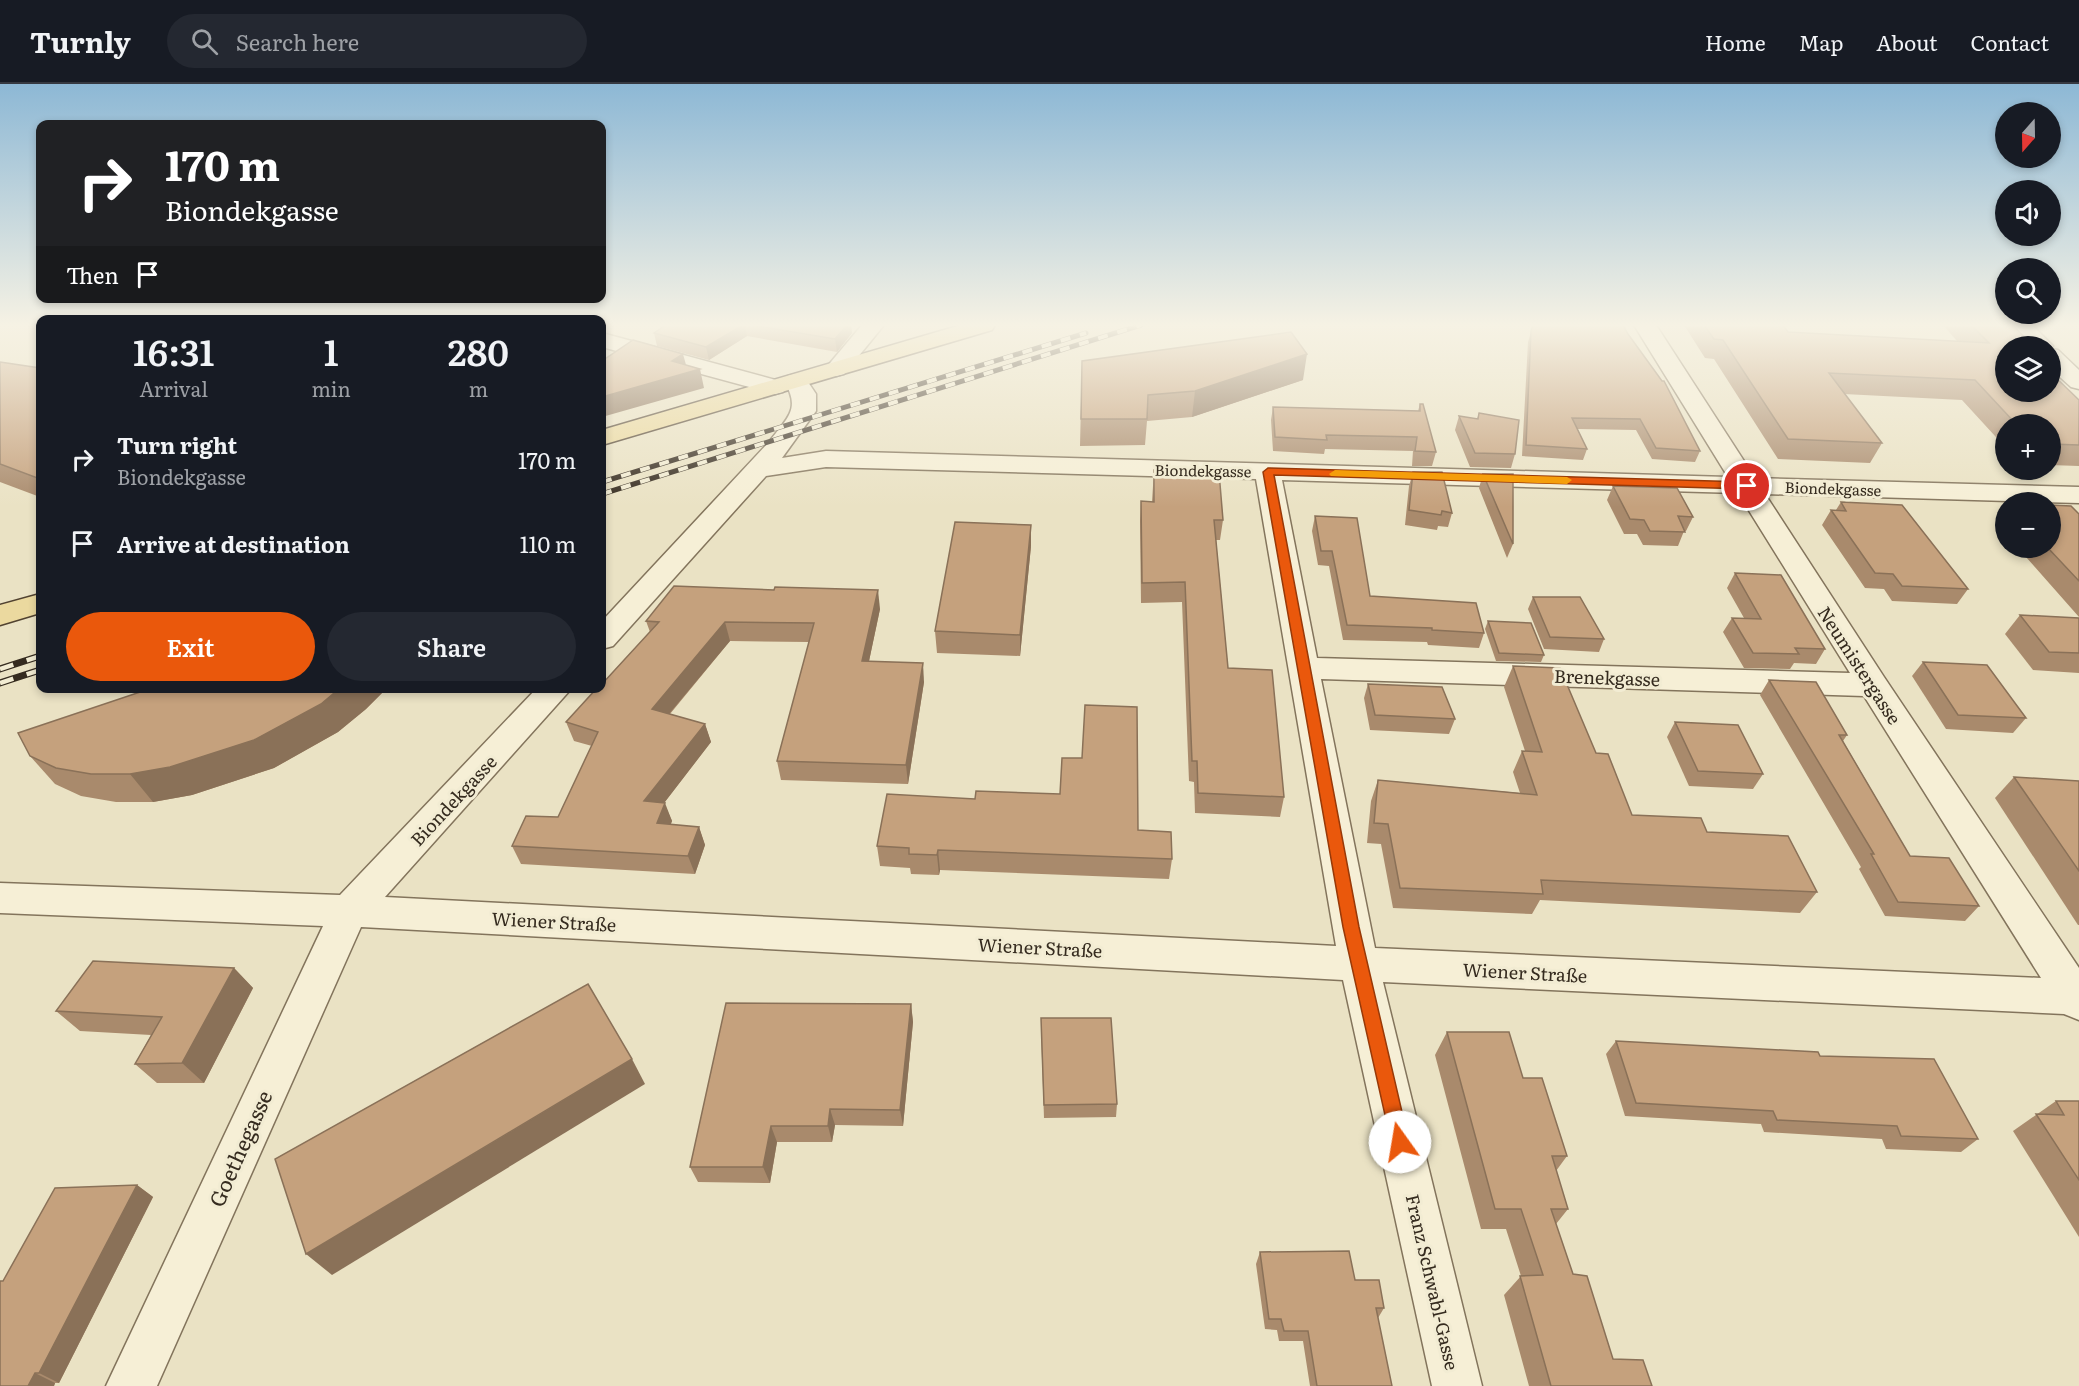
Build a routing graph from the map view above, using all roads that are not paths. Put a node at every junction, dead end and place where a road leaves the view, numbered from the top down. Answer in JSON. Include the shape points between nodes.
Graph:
{"nodes":[{"id":1,"x":779,"y":386,"type":"edge"},
{"id":2,"x":788,"y":386,"type":"edge"},
{"id":3,"x":1683,"y":386,"type":"edge"},
{"id":4,"x":606,"y":437,"type":"edge"},
{"id":5,"x":759,"y":469,"type":"junction"},
{"id":6,"x":1268,"y":472,"type":"junction"},
{"id":7,"x":1747,"y":486,"type":"junction"},
{"id":8,"x":2079,"y":495,"type":"edge"},
{"id":9,"x":36,"y":604,"type":"edge"},
{"id":10,"x":0,"y":615,"type":"edge"},
{"id":11,"x":606,"y":635,"type":"edge"},
{"id":12,"x":1305,"y":668,"type":"junction"},
{"id":13,"x":1873,"y":685,"type":"junction"},
{"id":14,"x":551,"y":693,"type":"edge"},
{"id":15,"x":0,"y":898,"type":"edge"},
{"id":16,"x":349,"y":911,"type":"junction"},
{"id":17,"x":1359,"y":964,"type":"junction"},
{"id":18,"x":2078,"y":999,"type":"edge"},
{"id":19,"x":131,"y":1386,"type":"edge"},
{"id":20,"x":1457,"y":1386,"type":"edge"}],
"edges":[{"from":1,"to":4,"type":"main road"},
{"from":2,"to":5,"type":"street","via":[[804,394],[804,411]]},
{"from":3,"to":7,"type":"street","name":"Neumistergasse"},
{"from":5,"to":6,"type":"street","name":"Biondekgasse","via":[[826,459]]},
{"from":5,"to":11,"type":"street"},
{"from":6,"to":7,"type":"street","name":"Biondekgasse"},
{"from":6,"to":12,"type":"street","name":"Franz Schwabl-Gasse"},
{"from":7,"to":8,"type":"street","name":"Biondekgasse"},
{"from":7,"to":13,"type":"street","name":"Neumistergasse"},
{"from":9,"to":10,"type":"main road"},
{"from":12,"to":13,"type":"street","name":"Brenekgasse"},
{"from":12,"to":17,"type":"street","name":"Franz Schwabl-Gasse"},
{"from":13,"to":18,"type":"street","name":"Neumistergasse"},
{"from":14,"to":16,"type":"street","name":"Biondekgasse"},
{"from":15,"to":16,"type":"street","name":"Wiener Straße"},
{"from":16,"to":17,"type":"street","name":"Wiener Straße"},
{"from":16,"to":19,"type":"street","name":"Goethegasse"},
{"from":17,"to":18,"type":"street","name":"Wiener Straße"},
{"from":17,"to":20,"type":"street","name":"Franz Schwabl-Gasse"}]}
